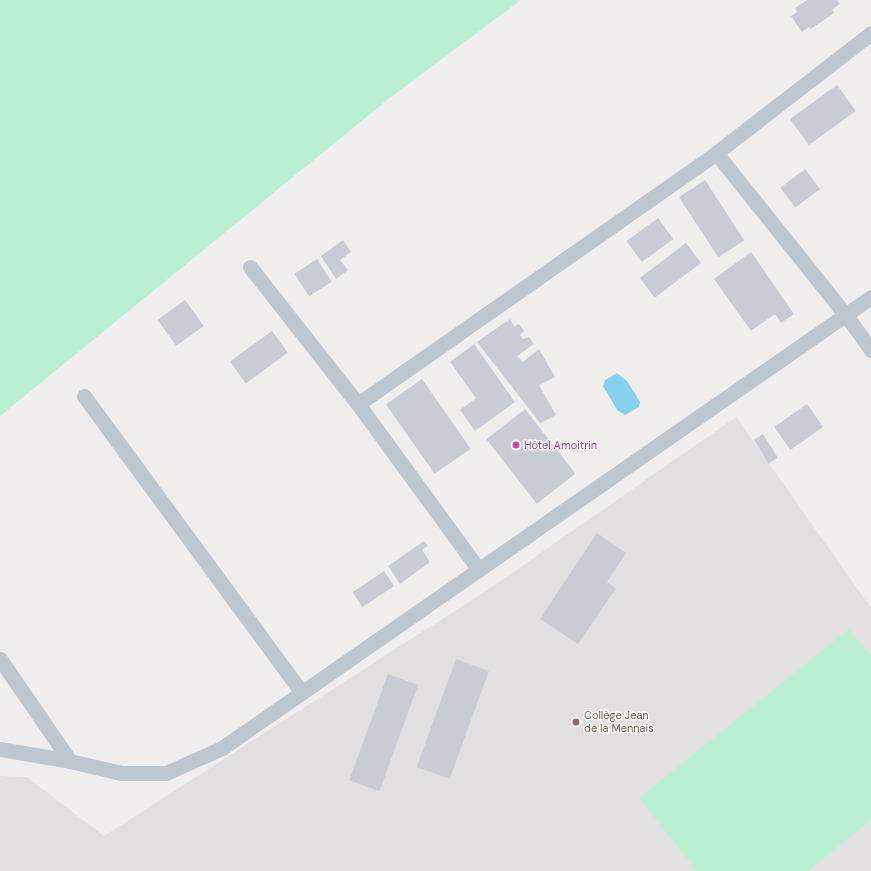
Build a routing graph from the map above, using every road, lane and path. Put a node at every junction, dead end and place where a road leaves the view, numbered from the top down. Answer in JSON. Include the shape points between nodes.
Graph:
{"nodes":[{"id":1,"x":871,"y":34,"type":"edge"},
{"id":2,"x":716,"y":153,"type":"junction"},
{"id":3,"x":250,"y":267,"type":"dead end"},
{"id":4,"x":871,"y":297,"type":"edge"},
{"id":5,"x":846,"y":315,"type":"junction"},
{"id":6,"x":871,"y":350,"type":"edge"},
{"id":7,"x":84,"y":396,"type":"dead end"},
{"id":8,"x":358,"y":404,"type":"junction"},
{"id":9,"x":479,"y":570,"type":"junction"},
{"id":10,"x":0,"y":659,"type":"edge"},
{"id":11,"x":302,"y":693,"type":"junction"},
{"id":12,"x":0,"y":749,"type":"edge"},
{"id":13,"x":70,"y":761,"type":"junction"}],
"edges":[{"from":1,"to":2,"type":"street"},
{"from":2,"to":5,"type":"street"},
{"from":2,"to":8,"type":"street"},
{"from":3,"to":8,"type":"street"},
{"from":4,"to":5,"type":"street"},
{"from":5,"to":6,"type":"street"},
{"from":5,"to":9,"type":"street"},
{"from":7,"to":11,"type":"street"},
{"from":8,"to":9,"type":"street"},
{"from":9,"to":11,"type":"street"},
{"from":10,"to":13,"type":"street"},
{"from":11,"to":13,"type":"street","via":[[222,748],[166,773],[121,774]]},
{"from":12,"to":13,"type":"street"}]}
